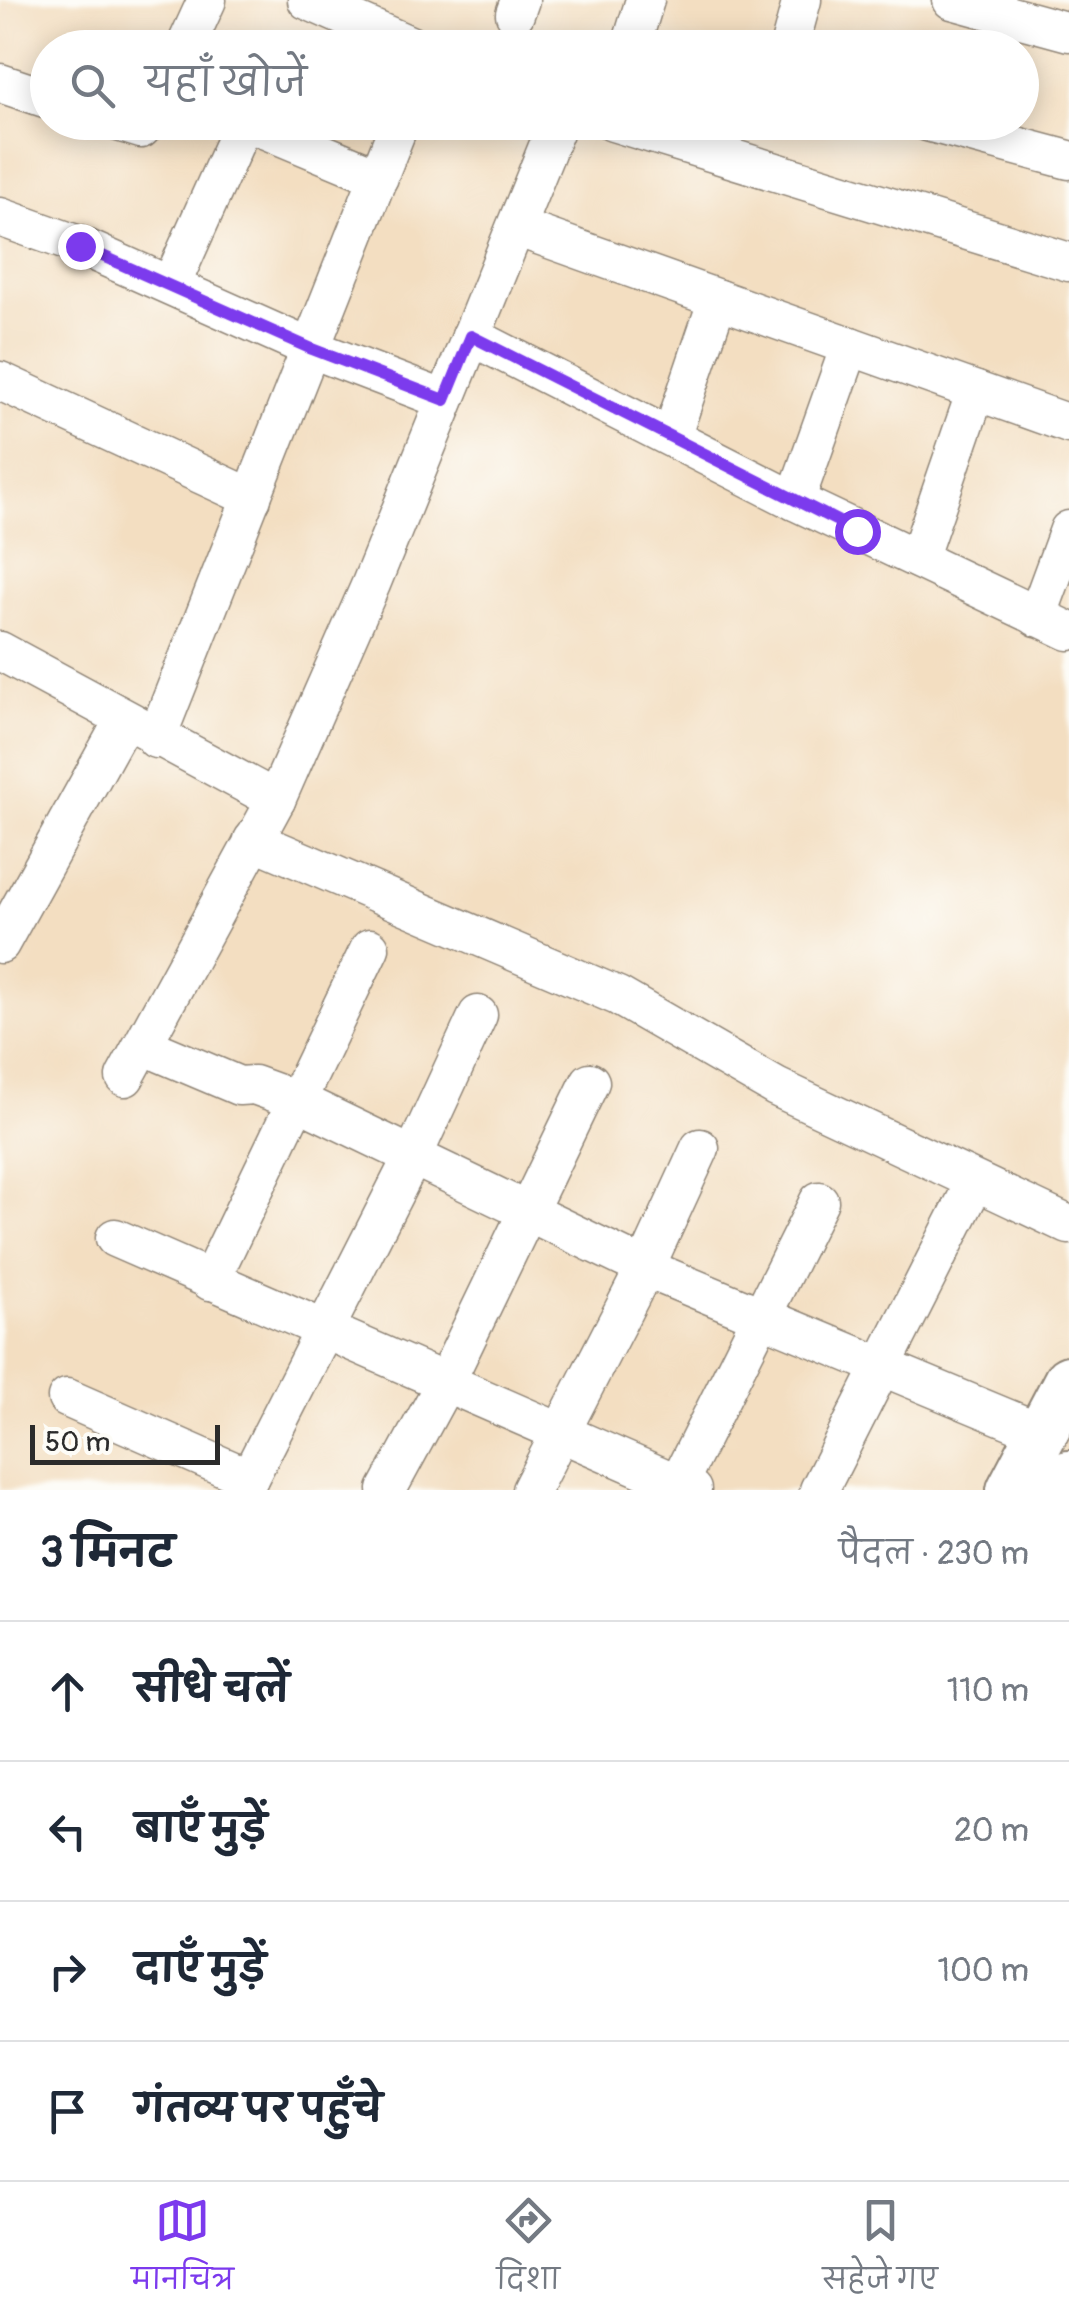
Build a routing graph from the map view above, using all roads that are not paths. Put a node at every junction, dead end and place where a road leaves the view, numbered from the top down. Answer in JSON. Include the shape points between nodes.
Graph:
{"nodes":[{"id":1,"x":207,"y":0,"type":"edge"},
{"id":2,"x":306,"y":0,"type":"edge"},
{"id":3,"x":645,"y":0,"type":"edge"},
{"id":4,"x":802,"y":0,"type":"edge"},
{"id":5,"x":952,"y":0,"type":"edge"},
{"id":6,"x":193,"y":30,"type":"edge"},
{"id":7,"x":375,"y":30,"type":"edge"},
{"id":8,"x":635,"y":30,"type":"edge"},
{"id":9,"x":794,"y":30,"type":"edge"},
{"id":10,"x":1008,"y":30,"type":"edge"},
{"id":11,"x":1069,"y":32,"type":"edge"},
{"id":12,"x":1039,"y":33,"type":"edge"},
{"id":13,"x":0,"y":83,"type":"edge"},
{"id":14,"x":30,"y":93,"type":"edge"},
{"id":15,"x":238,"y":140,"type":"edge"},
{"id":16,"x":289,"y":140,"type":"edge"},
{"id":17,"x":393,"y":140,"type":"edge"},
{"id":18,"x":551,"y":140,"type":"edge"},
{"id":19,"x":672,"y":140,"type":"edge"},
{"id":20,"x":1015,"y":140,"type":"edge"},
{"id":21,"x":1069,"y":160,"type":"edge"},
{"id":22,"x":379,"y":178,"type":"junction"},
{"id":23,"x":0,"y":217,"type":"edge"},
{"id":24,"x":516,"y":227,"type":"junction"},
{"id":25,"x":1069,"y":262,"type":"edge"},
{"id":26,"x":170,"y":286,"type":"junction"},
{"id":27,"x":718,"y":299,"type":"junction"},
{"id":28,"x":471,"y":336,"type":"junction"},
{"id":29,"x":850,"y":346,"type":"junction"},
{"id":30,"x":312,"y":349,"type":"junction"},
{"id":31,"x":0,"y":381,"type":"edge"},
{"id":32,"x":976,"y":391,"type":"junction"},
{"id":33,"x":445,"y":400,"type":"junction"},
{"id":34,"x":1069,"y":424,"type":"edge"},
{"id":35,"x":672,"y":435,"type":"junction"},
{"id":36,"x":252,"y":498,"type":"junction"},
{"id":37,"x":795,"y":501,"type":"junction"},
{"id":38,"x":1069,"y":530,"type":"edge"},
{"id":39,"x":918,"y":559,"type":"junction"},
{"id":40,"x":1053,"y":624,"type":"edge"},
{"id":41,"x":1,"y":655,"type":"edge"},
{"id":42,"x":124,"y":720,"type":"junction"},
{"id":43,"x":156,"y":738,"type":"junction"},
{"id":44,"x":276,"y":800,"type":"junction"},
{"id":45,"x":253,"y":840,"type":"junction"},
{"id":46,"x":1,"y":938,"type":"edge"},
{"id":47,"x":370,"y":948,"type":"dead end"},
{"id":48,"x":478,"y":1015,"type":"dead end"},
{"id":49,"x":162,"y":1053,"type":"dead end"},
{"id":50,"x":124,"y":1077,"type":"dead end"},
{"id":51,"x":590,"y":1082,"type":"dead end"},
{"id":52,"x":298,"y":1101,"type":"junction"},
{"id":53,"x":700,"y":1148,"type":"dead end"},
{"id":54,"x":413,"y":1156,"type":"junction"},
{"id":55,"x":975,"y":1182,"type":"junction"},
{"id":56,"x":820,"y":1201,"type":"dead end"},
{"id":57,"x":528,"y":1212,"type":"junction"},
{"id":58,"x":1069,"y":1225,"type":"edge"},
{"id":59,"x":115,"y":1238,"type":"dead end"},
{"id":60,"x":646,"y":1268,"type":"junction"},
{"id":61,"x":210,"y":1281,"type":"junction"},
{"id":62,"x":761,"y":1316,"type":"junction"},
{"id":63,"x":324,"y":1332,"type":"junction"},
{"id":64,"x":883,"y":1366,"type":"junction"},
{"id":65,"x":1069,"y":1381,"type":"edge"},
{"id":66,"x":444,"y":1385,"type":"junction"},
{"id":67,"x":67,"y":1398,"type":"dead end"},
{"id":68,"x":1042,"y":1433,"type":"junction"},
{"id":69,"x":560,"y":1434,"type":"junction"},
{"id":70,"x":1069,"y":1476,"type":"edge"},
{"id":71,"x":247,"y":1486,"type":"edge"},
{"id":72,"x":682,"y":1488,"type":"edge"},
{"id":73,"x":386,"y":1490,"type":"edge"},
{"id":74,"x":531,"y":1490,"type":"edge"},
{"id":75,"x":819,"y":1490,"type":"edge"},
{"id":76,"x":1012,"y":1490,"type":"edge"},
{"id":77,"x":1062,"y":1490,"type":"edge"}],
"edges":[{"from":1,"to":6,"type":"street"},
{"from":2,"to":7,"type":"street"},
{"from":3,"to":8,"type":"street"},
{"from":4,"to":9,"type":"street"},
{"from":5,"to":10,"type":"street"},
{"from":11,"to":12,"type":"street"},
{"from":13,"to":14,"type":"street"},
{"from":15,"to":26,"type":"street"},
{"from":16,"to":22,"type":"street"},
{"from":17,"to":22,"type":"street"},
{"from":18,"to":24,"type":"street"},
{"from":19,"to":25,"type":"street"},
{"from":20,"to":21,"type":"street"},
{"from":22,"to":30,"type":"street"},
{"from":23,"to":26,"type":"street"},
{"from":24,"to":27,"type":"street"},
{"from":24,"to":28,"type":"street"},
{"from":26,"to":30,"type":"street"},
{"from":27,"to":29,"type":"street"},
{"from":27,"to":35,"type":"street"},
{"from":28,"to":33,"type":"street"},
{"from":28,"to":35,"type":"street"},
{"from":29,"to":32,"type":"street"},
{"from":29,"to":37,"type":"street"},
{"from":30,"to":33,"type":"street"},
{"from":30,"to":36,"type":"street"},
{"from":31,"to":36,"type":"street"},
{"from":32,"to":34,"type":"street"},
{"from":32,"to":39,"type":"street"},
{"from":33,"to":44,"type":"street"},
{"from":35,"to":37,"type":"street"},
{"from":36,"to":43,"type":"street"},
{"from":37,"to":39,"type":"street"},
{"from":38,"to":40,"type":"street"},
{"from":39,"to":40,"type":"street"},
{"from":41,"to":42,"type":"street"},
{"from":42,"to":43,"type":"street"},
{"from":42,"to":46,"type":"street"},
{"from":43,"to":44,"type":"street"},
{"from":44,"to":45,"type":"street"},
{"from":45,"to":50,"type":"street"},
{"from":45,"to":55,"type":"street","via":[[618,996],[776,1087]]},
{"from":47,"to":52,"type":"street"},
{"from":48,"to":54,"type":"street"},
{"from":49,"to":52,"type":"street","via":[[238,1086]]},
{"from":51,"to":57,"type":"street"},
{"from":52,"to":54,"type":"street"},
{"from":52,"to":61,"type":"street"},
{"from":53,"to":60,"type":"street"},
{"from":54,"to":57,"type":"street"},
{"from":54,"to":63,"type":"street"},
{"from":55,"to":58,"type":"street"},
{"from":55,"to":64,"type":"street"},
{"from":56,"to":62,"type":"street"},
{"from":57,"to":60,"type":"street"},
{"from":57,"to":66,"type":"street"},
{"from":59,"to":61,"type":"street"},
{"from":60,"to":62,"type":"street"},
{"from":60,"to":69,"type":"street"},
{"from":61,"to":63,"type":"street"},
{"from":62,"to":64,"type":"street"},
{"from":62,"to":72,"type":"street"},
{"from":63,"to":66,"type":"street"},
{"from":63,"to":71,"type":"street"},
{"from":64,"to":68,"type":"street"},
{"from":64,"to":75,"type":"street"},
{"from":65,"to":68,"type":"main road"},
{"from":66,"to":69,"type":"street"},
{"from":66,"to":73,"type":"street"},
{"from":67,"to":71,"type":"street"},
{"from":68,"to":76,"type":"main road"},
{"from":69,"to":72,"type":"street"},
{"from":69,"to":74,"type":"street"},
{"from":70,"to":77,"type":"main road"}]}
